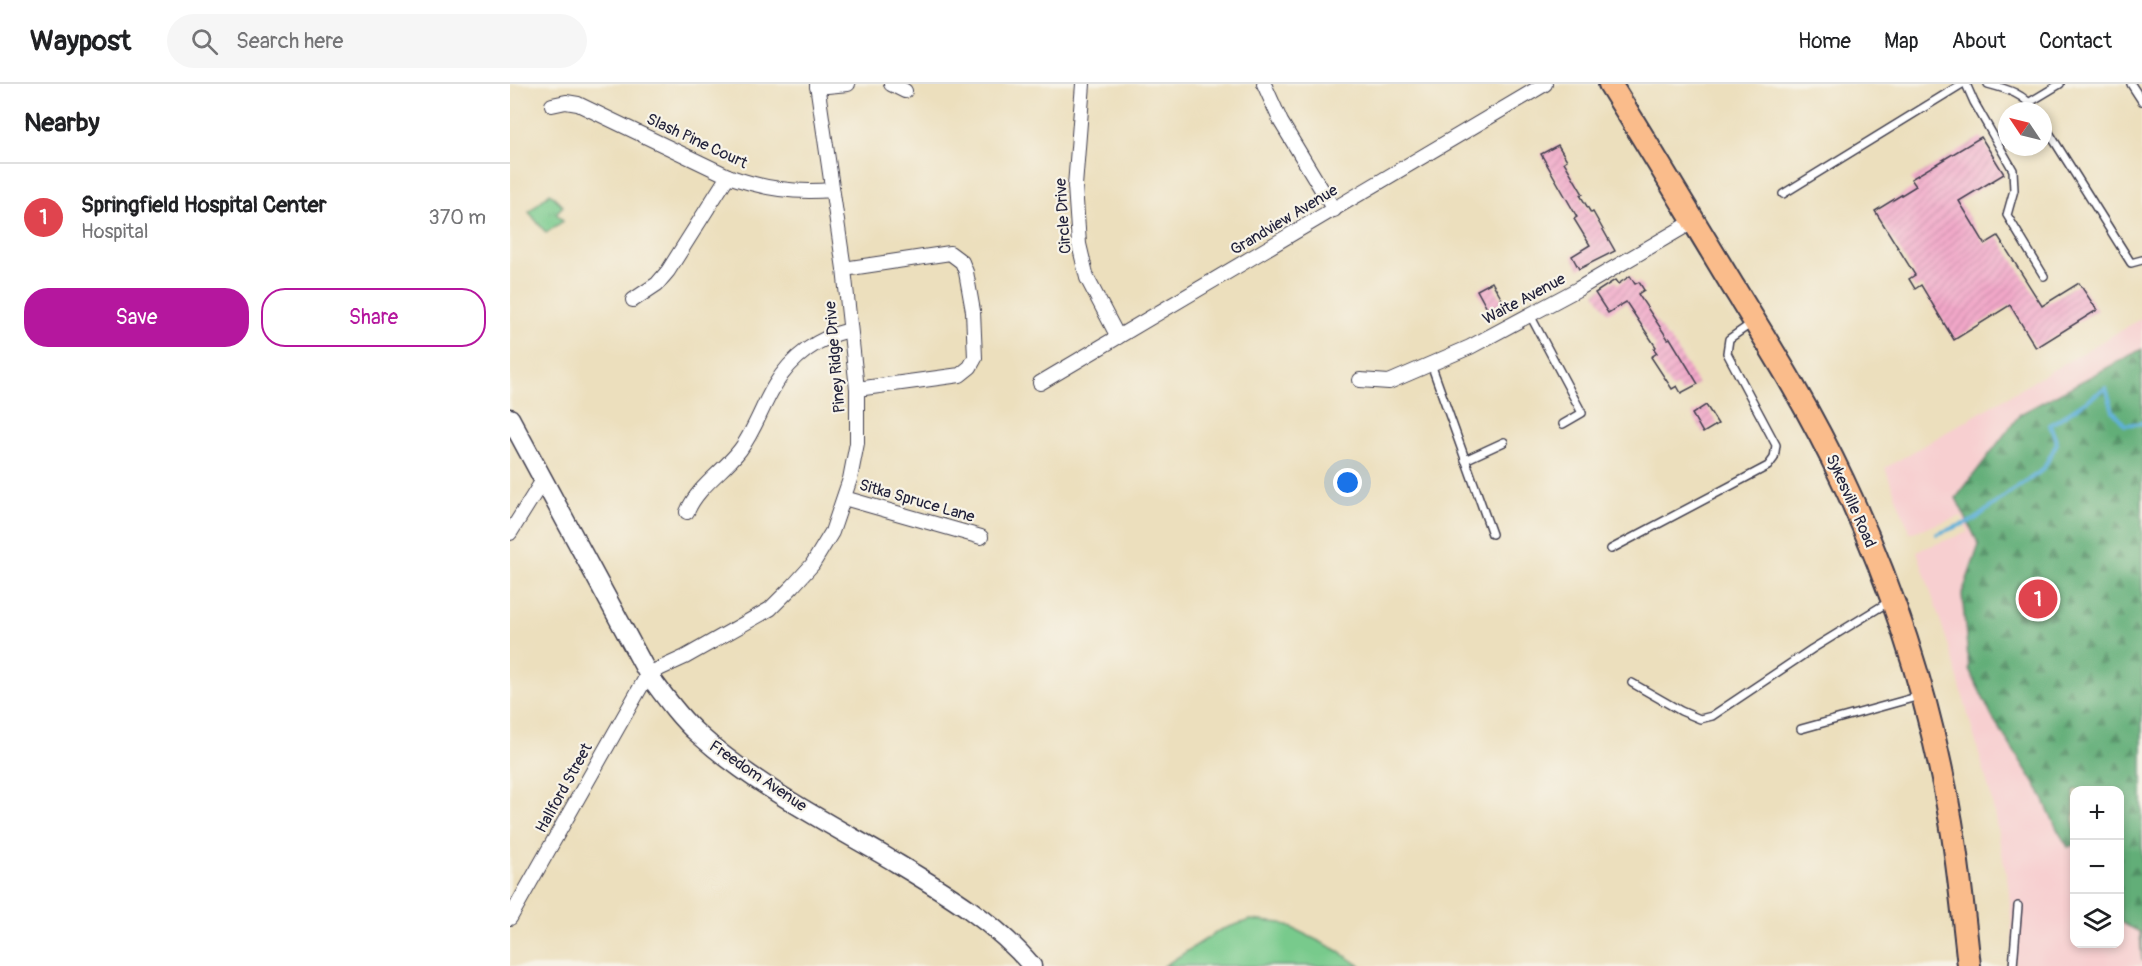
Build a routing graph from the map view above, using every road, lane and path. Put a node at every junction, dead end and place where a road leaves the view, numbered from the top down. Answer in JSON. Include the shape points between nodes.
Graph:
{"nodes":[{"id":1,"x":848,"y":84,"type":"edge"},
{"id":2,"x":891,"y":84,"type":"edge"},
{"id":3,"x":1083,"y":84,"type":"edge"},
{"id":4,"x":1264,"y":84,"type":"edge"},
{"id":5,"x":1545,"y":84,"type":"edge"},
{"id":6,"x":1610,"y":84,"type":"edge"},
{"id":7,"x":1964,"y":84,"type":"edge"},
{"id":8,"x":1988,"y":84,"type":"edge"},
{"id":9,"x":2060,"y":84,"type":"edge"},
{"id":10,"x":2130,"y":84,"type":"edge"},
{"id":11,"x":817,"y":86,"type":"edge"},
{"id":12,"x":905,"y":91,"type":"dead end"},
{"id":13,"x":2142,"y":101,"type":"edge"},
{"id":14,"x":2030,"y":102,"type":"joint"},
{"id":15,"x":552,"y":105,"type":"dead end"},
{"id":16,"x":2052,"y":137,"type":"edge"},
{"id":17,"x":728,"y":176,"type":"junction"},
{"id":18,"x":832,"y":190,"type":"junction"},
{"id":19,"x":1783,"y":194,"type":"dead end"},
{"id":20,"x":1334,"y":210,"type":"junction"},
{"id":21,"x":1694,"y":221,"type":"junction"},
{"id":22,"x":2142,"y":260,"type":"edge"},
{"id":23,"x":844,"y":269,"type":"junction"},
{"id":24,"x":2044,"y":276,"type":"dead end"},
{"id":25,"x":633,"y":300,"type":"dead end"},
{"id":26,"x":1530,"y":315,"type":"junction"},
{"id":27,"x":1754,"y":321,"type":"junction"},
{"id":28,"x":850,"y":330,"type":"junction"},
{"id":29,"x":1118,"y":337,"type":"junction"},
{"id":30,"x":1431,"y":364,"type":"junction"},
{"id":31,"x":1360,"y":380,"type":"dead end"},
{"id":32,"x":1040,"y":383,"type":"dead end"},
{"id":33,"x":857,"y":389,"type":"junction"},
{"id":34,"x":510,"y":418,"type":"edge"},
{"id":35,"x":1563,"y":424,"type":"dead end"},
{"id":36,"x":1504,"y":442,"type":"dead end"},
{"id":37,"x":1466,"y":460,"type":"junction"},
{"id":38,"x":543,"y":480,"type":"junction"},
{"id":39,"x":844,"y":498,"type":"junction"},
{"id":40,"x":687,"y":512,"type":"dead end"},
{"id":41,"x":510,"y":533,"type":"edge"},
{"id":42,"x":1492,"y":534,"type":"dead end"},
{"id":43,"x":981,"y":537,"type":"dead end"},
{"id":44,"x":1611,"y":549,"type":"dead end"},
{"id":45,"x":1892,"y":600,"type":"junction"},
{"id":46,"x":648,"y":674,"type":"junction"},
{"id":47,"x":1632,"y":683,"type":"dead end"},
{"id":48,"x":1923,"y":696,"type":"junction"},
{"id":49,"x":1801,"y":729,"type":"dead end"},
{"id":50,"x":2019,"y":906,"type":"dead end"},
{"id":51,"x":510,"y":918,"type":"edge"},
{"id":52,"x":1032,"y":966,"type":"edge"},
{"id":53,"x":1969,"y":966,"type":"edge"},
{"id":54,"x":2013,"y":966,"type":"edge"}],
"edges":[{"from":1,"to":11,"type":"street"},
{"from":2,"to":12,"type":"street"},
{"from":3,"to":29,"type":"street","name":"Circle Drive","via":[[1075,186],[1079,244],[1087,278]]},
{"from":4,"to":20,"type":"street","via":[[1281,122]]},
{"from":5,"to":20,"type":"street","name":"Grandview Avenue"},
{"from":6,"to":21,"type":"main road","name":"Sykesville Road"},
{"from":7,"to":19,"type":"lane"},
{"from":7,"to":24,"type":"lane","via":[[2013,170],[2014,190],[2007,215]]},
{"from":8,"to":14,"type":"lane","via":[[2010,90]]},
{"from":9,"to":14,"type":"lane"},
{"from":10,"to":13,"type":"lane"},
{"from":11,"to":18,"type":"street","name":"Piney Ridge Drive"},
{"from":15,"to":17,"type":"street","name":"Slash Pine Court","via":[[578,104]]},
{"from":16,"to":22,"type":"lane","via":[[2131,263]]},
{"from":17,"to":18,"type":"street","name":"Slash Pine Court","via":[[775,189]]},
{"from":17,"to":25,"type":"street","via":[[668,271]]},
{"from":18,"to":23,"type":"street","name":"Piney Ridge Drive"},
{"from":20,"to":29,"type":"street","name":"Grandview Avenue"},
{"from":21,"to":26,"type":"street","name":"Waite Avenue"},
{"from":21,"to":27,"type":"main road","name":"Sykesville Road"},
{"from":23,"to":28,"type":"street","name":"Piney Ridge Drive"},
{"from":23,"to":33,"type":"street","via":[[950,253],[962,262],[966,272],[973,311],[975,358],[964,373]]},
{"from":26,"to":30,"type":"street","name":"Waite Avenue"},
{"from":26,"to":35,"type":"lane","via":[[1582,413]]},
{"from":27,"to":44,"type":"lane","via":[[1730,339],[1727,353],[1776,445],[1774,458],[1768,466]]},
{"from":27,"to":45,"type":"main road","name":"Sykesville Road","via":[[1842,479]]},
{"from":28,"to":33,"type":"street","name":"Piney Ridge Drive"},
{"from":28,"to":40,"type":"street","via":[[820,341],[786,369],[751,434],[694,497]]},
{"from":29,"to":32,"type":"street","name":"Grandview Avenue"},
{"from":30,"to":31,"type":"street","name":"Waite Avenue","via":[[1389,382]]},
{"from":30,"to":37,"type":"lane"},
{"from":33,"to":39,"type":"street","name":"Piney Ridge Drive","via":[[857,443]]},
{"from":34,"to":38,"type":"street","name":"Freedom Avenue"},
{"from":36,"to":37,"type":"lane"},
{"from":37,"to":42,"type":"lane"},
{"from":38,"to":41,"type":"street"},
{"from":38,"to":46,"type":"street","name":"Freedom Avenue"},
{"from":39,"to":43,"type":"street","name":"Sitka Spruce Lane"},
{"from":39,"to":46,"type":"street","name":"Piney Ridge Drive","via":[[832,532],[812,565],[770,609]]},
{"from":45,"to":47,"type":"lane","via":[[1712,716],[1700,719]]},
{"from":45,"to":48,"type":"main road","name":"Sykesville Road"},
{"from":46,"to":51,"type":"street","name":"Hallford Street"},
{"from":46,"to":52,"type":"street","name":"Freedom Avenue","via":[[696,733],[734,764],[976,914]]},
{"from":48,"to":49,"type":"lane"},
{"from":48,"to":53,"type":"main road","name":"Sykesville Road","via":[[1951,821]]},
{"from":50,"to":54,"type":"lane"}]}
